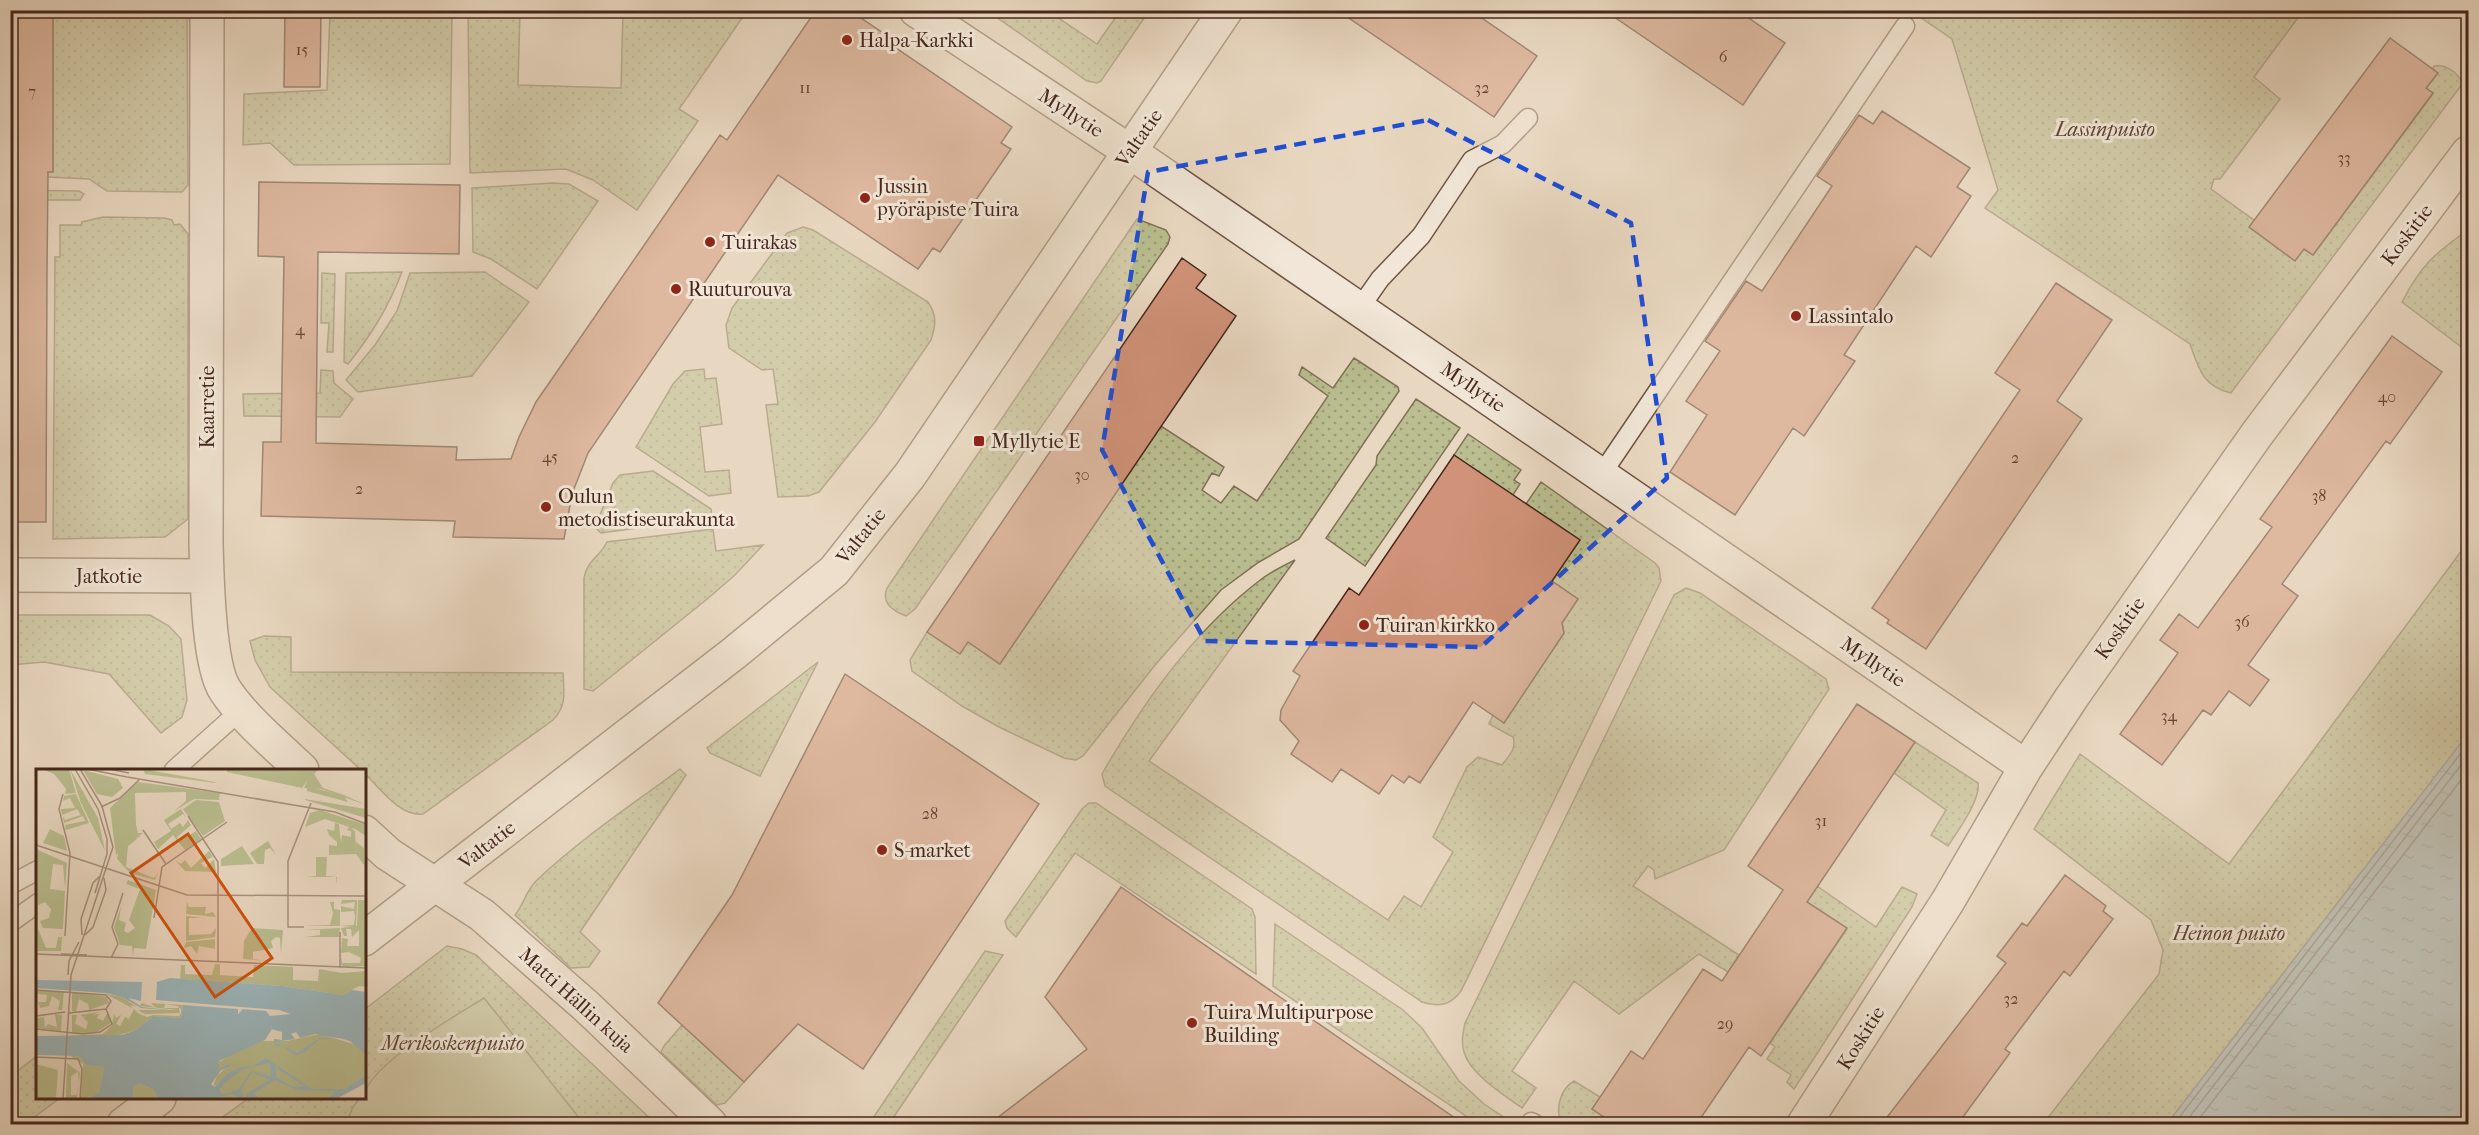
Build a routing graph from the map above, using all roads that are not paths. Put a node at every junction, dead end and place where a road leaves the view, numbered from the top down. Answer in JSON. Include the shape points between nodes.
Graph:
{"nodes":[{"id":1,"x":207,"y":10,"type":"edge"},
{"id":2,"x":916,"y":10,"type":"edge"},
{"id":3,"x":1226,"y":10,"type":"edge"},
{"id":4,"x":1905,"y":26,"type":"dead end"},
{"id":5,"x":1528,"y":118,"type":"dead end"},
{"id":6,"x":1129,"y":151,"type":"junction"},
{"id":7,"x":2469,"y":153,"type":"edge"},
{"id":8,"x":1359,"y":309,"type":"junction"},
{"id":9,"x":1601,"y":475,"type":"junction"},
{"id":10,"x":10,"y":575,"type":"edge"},
{"id":11,"x":207,"y":576,"type":"junction"},
{"id":12,"x":241,"y":710,"type":"junction"},
{"id":13,"x":2026,"y":767,"type":"junction"},
{"id":14,"x":176,"y":769,"type":"edge"},
{"id":15,"x":300,"y":769,"type":"edge"},
{"id":16,"x":366,"y":834,"type":"edge"},
{"id":17,"x":36,"y":871,"type":"edge"},
{"id":18,"x":10,"y":885,"type":"edge"},
{"id":19,"x":435,"y":885,"type":"junction"},
{"id":20,"x":36,"y":904,"type":"edge"},
{"id":21,"x":10,"y":923,"type":"edge"},
{"id":22,"x":366,"y":937,"type":"edge"},
{"id":23,"x":158,"y":1099,"type":"edge"},
{"id":24,"x":124,"y":1125,"type":"edge"},
{"id":25,"x":710,"y":1125,"type":"edge"},
{"id":26,"x":1804,"y":1125,"type":"edge"}],
"edges":[{"from":1,"to":11,"type":"street","name":"Kaarretie"},
{"from":2,"to":6,"type":"street","name":"Myllytie"},
{"from":3,"to":6,"type":"street","name":"Valtatie"},
{"from":4,"to":9,"type":"lane"},
{"from":5,"to":8,"type":"lane","via":[[1503,144],[1472,160],[1421,236],[1380,279]]},
{"from":6,"to":8,"type":"street","name":"Myllytie"},
{"from":6,"to":19,"type":"street","name":"Valtatie","via":[[910,475],[834,571]]},
{"from":7,"to":13,"type":"street","name":"Koskitie","via":[[2257,434]]},
{"from":8,"to":9,"type":"street","name":"Myllytie"},
{"from":9,"to":13,"type":"street","name":"Myllytie"},
{"from":10,"to":11,"type":"street","name":"Jatkotie"},
{"from":11,"to":12,"type":"street","name":"Kaarretie","via":[[215,664],[223,688]]},
{"from":12,"to":14,"type":"lane"},
{"from":12,"to":15,"type":"street","name":"Kaarretie"},
{"from":13,"to":26,"type":"street","name":"Koskitie","via":[[1948,902]]},
{"from":16,"to":19,"type":"street","via":[[388,855]]},
{"from":17,"to":18,"type":"lane"},
{"from":19,"to":22,"type":"street","name":"Valtatie"},
{"from":19,"to":25,"type":"street","name":"Matti Hällin kuja","via":[[482,915],[586,1006]]},
{"from":20,"to":21,"type":"lane"},
{"from":23,"to":24,"type":"street"}]}
